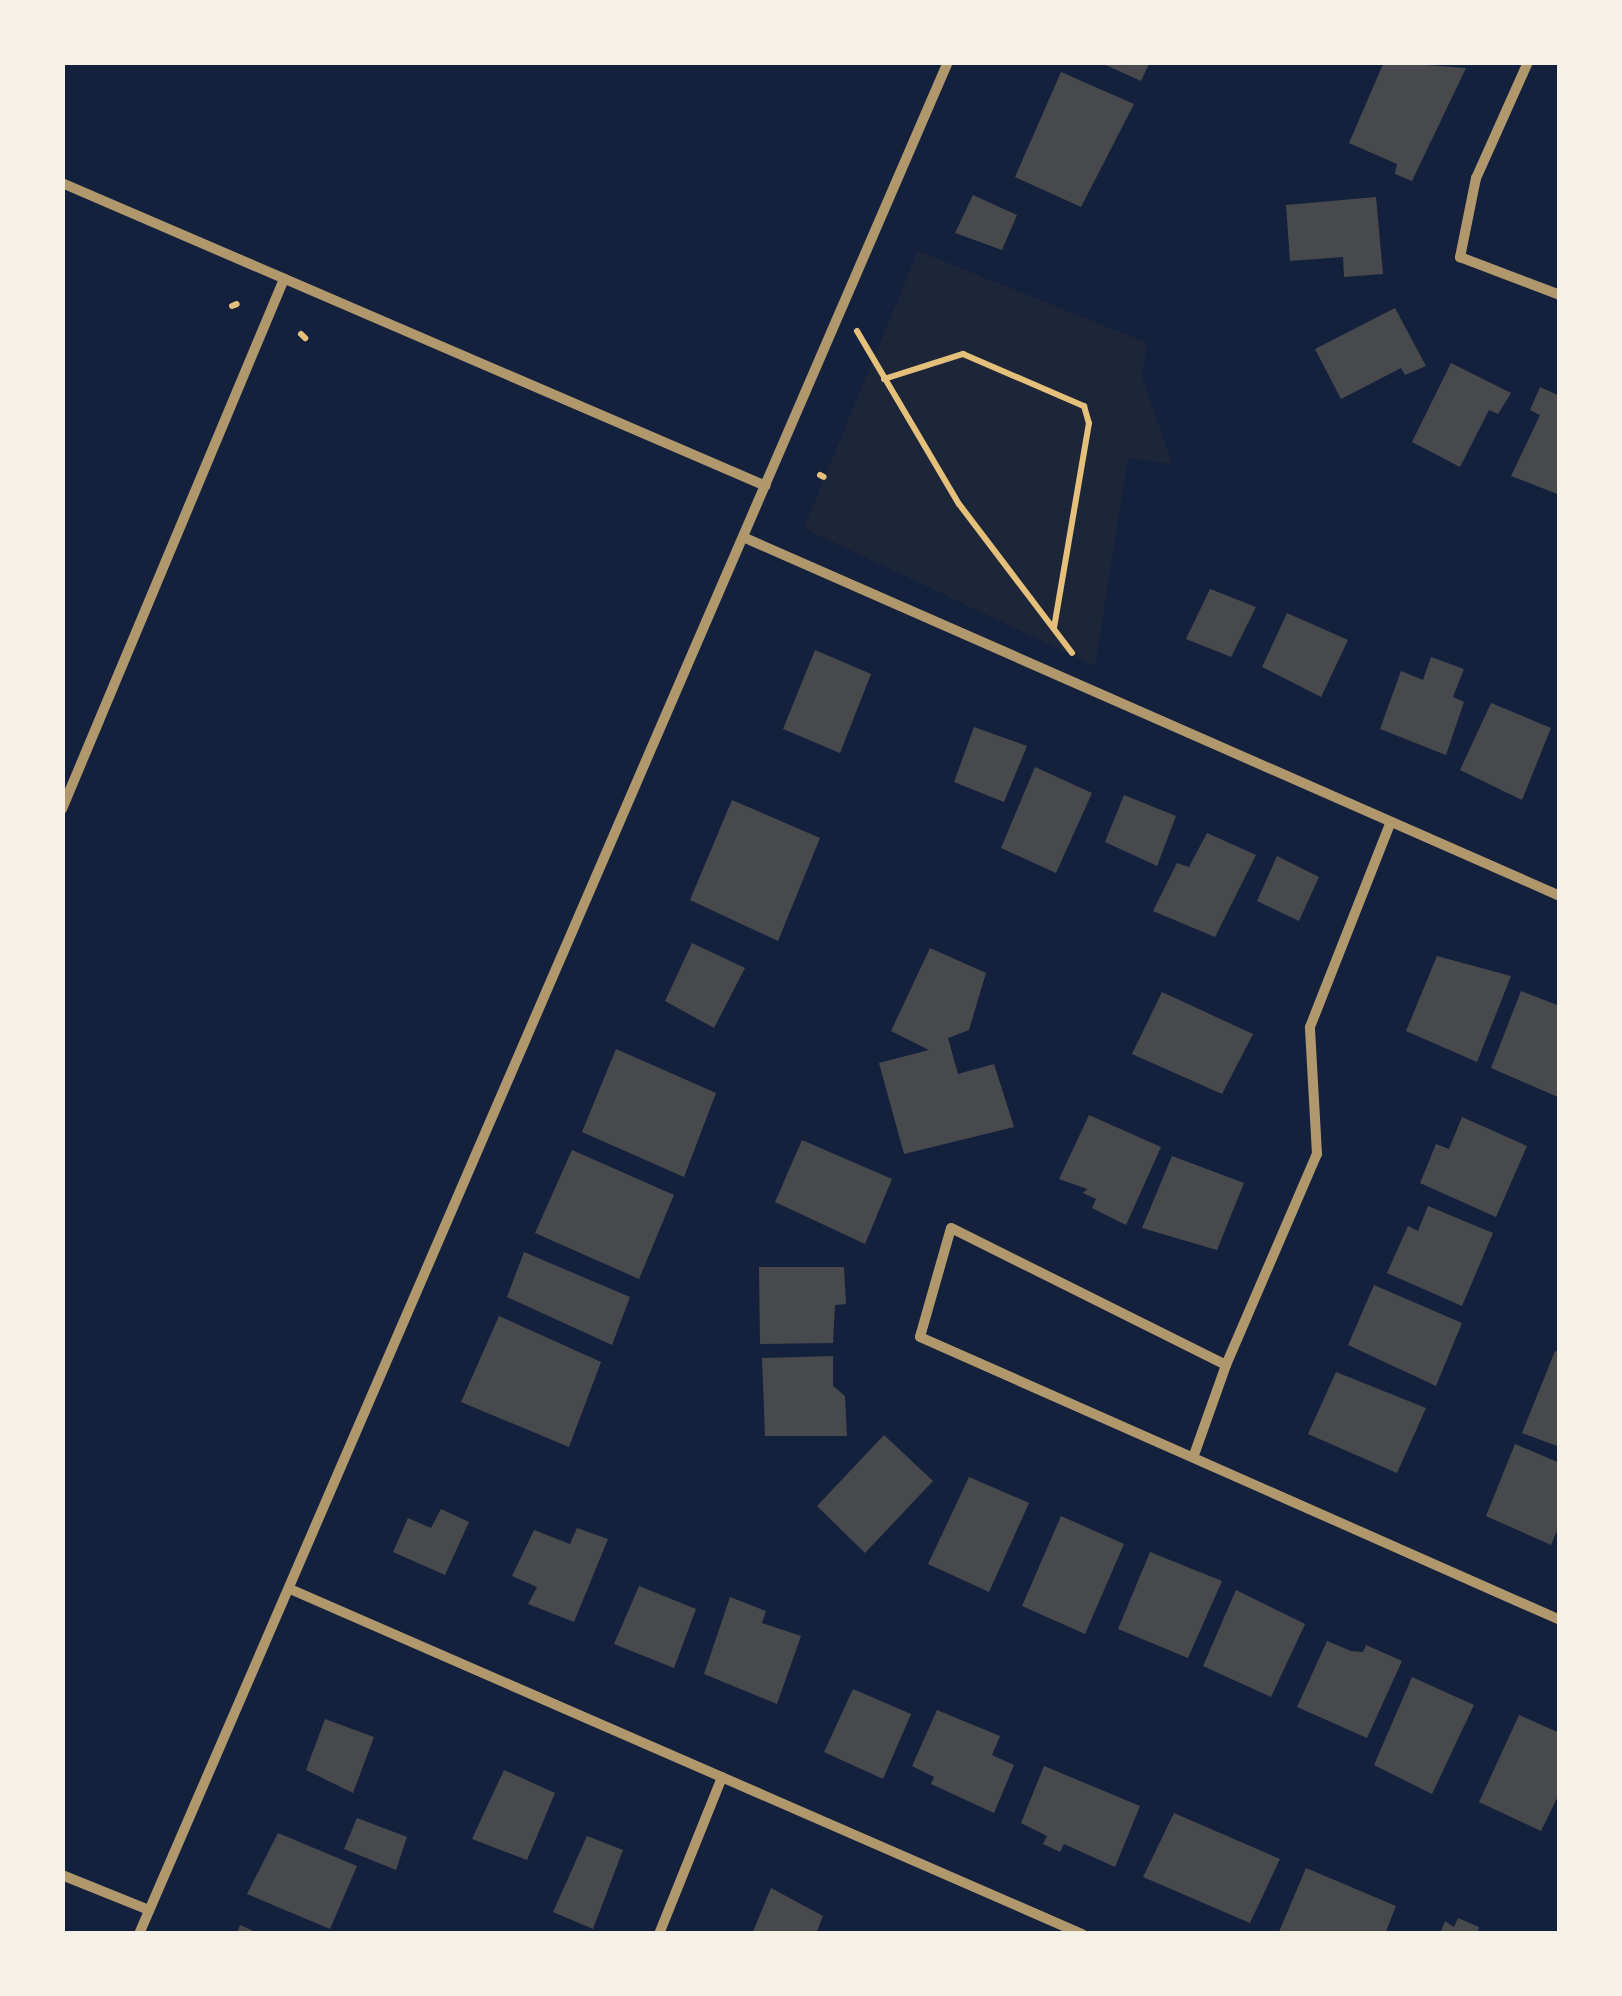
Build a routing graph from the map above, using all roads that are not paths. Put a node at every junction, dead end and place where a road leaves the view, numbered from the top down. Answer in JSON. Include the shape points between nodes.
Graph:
{"nodes":[{"id":1,"x":948,"y":62,"type":"edge"},
{"id":2,"x":1528,"y":62,"type":"edge"},
{"id":3,"x":62,"y":183,"type":"edge"},
{"id":4,"x":284,"y":278,"type":"junction"},
{"id":5,"x":1560,"y":295,"type":"edge"},
{"id":6,"x":766,"y":486,"type":"junction"},
{"id":7,"x":743,"y":537,"type":"junction"},
{"id":8,"x":62,"y":809,"type":"edge"},
{"id":9,"x":1390,"y":824,"type":"junction"},
{"id":10,"x":1560,"y":896,"type":"edge"},
{"id":11,"x":1226,"y":1365,"type":"junction"},
{"id":12,"x":1194,"y":1455,"type":"junction"},
{"id":13,"x":290,"y":1589,"type":"junction"},
{"id":14,"x":1560,"y":1620,"type":"edge"},
{"id":15,"x":722,"y":1777,"type":"junction"},
{"id":16,"x":62,"y":1875,"type":"edge"},
{"id":17,"x":149,"y":1910,"type":"junction"},
{"id":18,"x":140,"y":1934,"type":"edge"},
{"id":19,"x":659,"y":1934,"type":"edge"},
{"id":20,"x":1082,"y":1934,"type":"edge"}],
"edges":[{"from":1,"to":6,"type":"street"},
{"from":2,"to":5,"type":"street","via":[[1476,178],[1460,257]]},
{"from":3,"to":4,"type":"street"},
{"from":4,"to":6,"type":"street"},
{"from":4,"to":8,"type":"street"},
{"from":6,"to":7,"type":"street"},
{"from":7,"to":9,"type":"street"},
{"from":7,"to":13,"type":"street"},
{"from":9,"to":10,"type":"street"},
{"from":9,"to":11,"type":"street","via":[[1310,1027],[1318,1154]]},
{"from":11,"to":12,"type":"street"},
{"from":11,"to":12,"type":"street","via":[[951,1228],[920,1337]]},
{"from":12,"to":14,"type":"street"},
{"from":13,"to":15,"type":"street"},
{"from":13,"to":17,"type":"street"},
{"from":15,"to":19,"type":"street"},
{"from":15,"to":20,"type":"street"},
{"from":16,"to":17,"type":"street"},
{"from":17,"to":18,"type":"street"}]}
